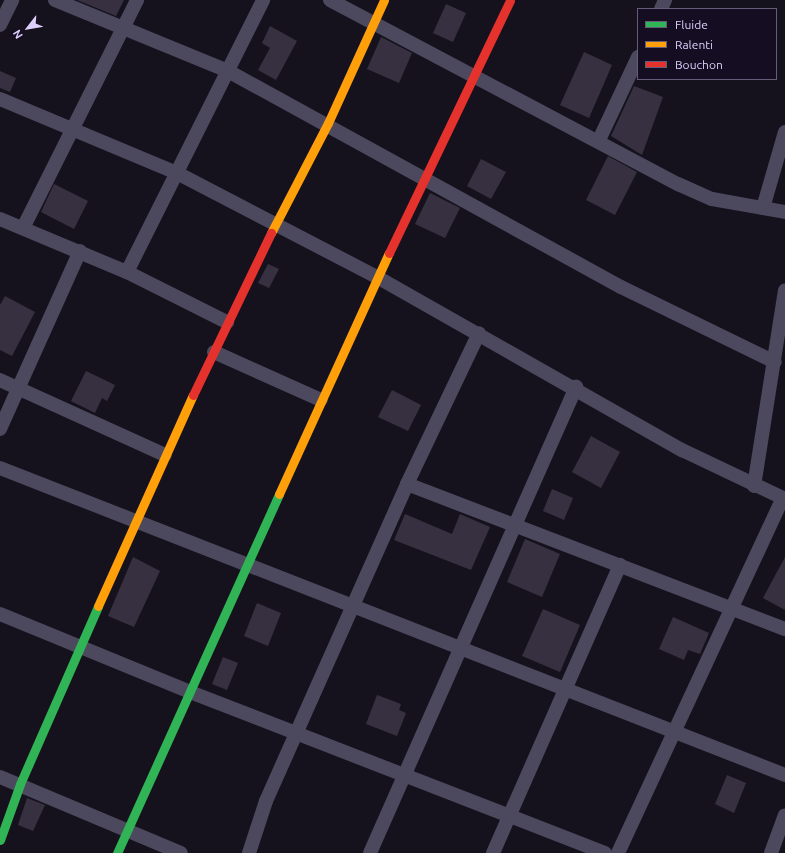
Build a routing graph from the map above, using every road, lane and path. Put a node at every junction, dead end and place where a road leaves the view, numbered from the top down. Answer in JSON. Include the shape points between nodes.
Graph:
{"nodes":[{"id":1,"x":12,"y":0,"type":"edge"},
{"id":2,"x":55,"y":0,"type":"edge"},
{"id":3,"x":136,"y":0,"type":"edge"},
{"id":4,"x":263,"y":0,"type":"edge"},
{"id":5,"x":330,"y":0,"type":"edge"},
{"id":6,"x":384,"y":0,"type":"edge"},
{"id":7,"x":510,"y":0,"type":"edge"},
{"id":8,"x":374,"y":23,"type":"junction"},
{"id":9,"x":0,"y":25,"type":"edge"},
{"id":10,"x":122,"y":28,"type":"junction"},
{"id":11,"x":637,"y":60,"type":"edge"},
{"id":12,"x":228,"y":71,"type":"junction"},
{"id":13,"x":474,"y":77,"type":"junction"},
{"id":14,"x":0,"y":99,"type":"edge"},
{"id":15,"x":328,"y":123,"type":"junction"},
{"id":16,"x":72,"y":128,"type":"junction"},
{"id":17,"x":785,"y":132,"type":"edge"},
{"id":18,"x":599,"y":140,"type":"junction"},
{"id":19,"x":177,"y":173,"type":"junction"},
{"id":20,"x":425,"y":179,"type":"junction"},
{"id":21,"x":763,"y":208,"type":"junction"},
{"id":22,"x":785,"y":212,"type":"edge"},
{"id":23,"x":0,"y":219,"type":"edge"},
{"id":24,"x":276,"y":224,"type":"junction"},
{"id":25,"x":23,"y":228,"type":"junction"},
{"id":26,"x":80,"y":251,"type":"junction"},
{"id":27,"x":127,"y":272,"type":"junction"},
{"id":28,"x":377,"y":277,"type":"junction"},
{"id":29,"x":785,"y":290,"type":"edge"},
{"id":30,"x":227,"y":322,"type":"junction"},
{"id":31,"x":479,"y":333,"type":"junction"},
{"id":32,"x":214,"y":352,"type":"junction"},
{"id":33,"x":775,"y":362,"type":"junction"},
{"id":34,"x":0,"y":380,"type":"edge"},
{"id":35,"x":17,"y":387,"type":"junction"},
{"id":36,"x":576,"y":387,"type":"junction"},
{"id":37,"x":321,"y":400,"type":"junction"},
{"id":38,"x":0,"y":429,"type":"edge"},
{"id":39,"x":165,"y":455,"type":"junction"},
{"id":40,"x":0,"y":468,"type":"edge"},
{"id":41,"x":407,"y":484,"type":"junction"},
{"id":42,"x":754,"y":486,"type":"junction"},
{"id":43,"x":784,"y":499,"type":"edge"},
{"id":44,"x":136,"y":524,"type":"junction"},
{"id":45,"x":516,"y":525,"type":"junction"},
{"id":46,"x":620,"y":565,"type":"junction"},
{"id":47,"x":245,"y":566,"type":"junction"},
{"id":48,"x":352,"y":608,"type":"junction"},
{"id":49,"x":732,"y":609,"type":"junction"},
{"id":50,"x":0,"y":614,"type":"edge"},
{"id":51,"x":785,"y":629,"type":"edge"},
{"id":52,"x":80,"y":646,"type":"junction"},
{"id":53,"x":462,"y":651,"type":"junction"},
{"id":54,"x":564,"y":691,"type":"junction"},
{"id":55,"x":190,"y":692,"type":"junction"},
{"id":56,"x":672,"y":731,"type":"junction"},
{"id":57,"x":296,"y":733,"type":"junction"},
{"id":58,"x":785,"y":775,"type":"edge"},
{"id":59,"x":403,"y":776,"type":"junction"},
{"id":60,"x":0,"y":777,"type":"edge"},
{"id":61,"x":20,"y":784,"type":"junction"},
{"id":62,"x":785,"y":815,"type":"edge"},
{"id":63,"x":508,"y":816,"type":"junction"},
{"id":64,"x":126,"y":829,"type":"junction"},
{"id":65,"x":0,"y":840,"type":"edge"},
{"id":66,"x":117,"y":853,"type":"edge"},
{"id":67,"x":180,"y":853,"type":"edge"},
{"id":68,"x":249,"y":853,"type":"edge"},
{"id":69,"x":370,"y":853,"type":"edge"},
{"id":70,"x":493,"y":853,"type":"edge"},
{"id":71,"x":605,"y":853,"type":"edge"},
{"id":72,"x":618,"y":853,"type":"edge"},
{"id":73,"x":771,"y":853,"type":"edge"}],
"edges":[{"from":1,"to":9,"type":"street"},
{"from":2,"to":10,"type":"street"},
{"from":3,"to":10,"type":"street"},
{"from":4,"to":12,"type":"street"},
{"from":5,"to":8,"type":"street"},
{"from":6,"to":8,"type":"street"},
{"from":7,"to":13,"type":"street"},
{"from":8,"to":13,"type":"street"},
{"from":8,"to":15,"type":"street"},
{"from":10,"to":12,"type":"street"},
{"from":10,"to":16,"type":"street"},
{"from":11,"to":18,"type":"street"},
{"from":12,"to":15,"type":"street"},
{"from":12,"to":19,"type":"street"},
{"from":13,"to":18,"type":"street"},
{"from":13,"to":20,"type":"street"},
{"from":14,"to":16,"type":"street"},
{"from":15,"to":20,"type":"street"},
{"from":15,"to":24,"type":"street"},
{"from":16,"to":19,"type":"street"},
{"from":16,"to":25,"type":"street"},
{"from":17,"to":21,"type":"street"},
{"from":18,"to":21,"type":"street","via":[[712,199]]},
{"from":19,"to":24,"type":"street"},
{"from":19,"to":27,"type":"street"},
{"from":20,"to":28,"type":"street"},
{"from":20,"to":33,"type":"street","via":[[627,290],[707,326]]},
{"from":21,"to":22,"type":"street"},
{"from":23,"to":25,"type":"street"},
{"from":24,"to":28,"type":"street"},
{"from":24,"to":30,"type":"street"},
{"from":25,"to":26,"type":"street"},
{"from":26,"to":27,"type":"street"},
{"from":26,"to":35,"type":"street"},
{"from":27,"to":30,"type":"street"},
{"from":28,"to":31,"type":"street"},
{"from":28,"to":37,"type":"street"},
{"from":29,"to":33,"type":"street"},
{"from":30,"to":32,"type":"street"},
{"from":31,"to":36,"type":"street"},
{"from":31,"to":41,"type":"street"},
{"from":32,"to":37,"type":"street"},
{"from":32,"to":39,"type":"street"},
{"from":33,"to":42,"type":"street"},
{"from":34,"to":35,"type":"street"},
{"from":35,"to":38,"type":"street"},
{"from":35,"to":39,"type":"street"},
{"from":36,"to":42,"type":"street","via":[[682,450]]},
{"from":36,"to":45,"type":"street"},
{"from":37,"to":47,"type":"street"},
{"from":39,"to":44,"type":"street"},
{"from":40,"to":44,"type":"street"},
{"from":41,"to":45,"type":"street"},
{"from":41,"to":48,"type":"street"},
{"from":42,"to":43,"type":"street"},
{"from":43,"to":49,"type":"street"},
{"from":44,"to":47,"type":"street"},
{"from":44,"to":52,"type":"street"},
{"from":45,"to":46,"type":"street"},
{"from":45,"to":53,"type":"street"},
{"from":46,"to":49,"type":"street"},
{"from":46,"to":54,"type":"street"},
{"from":47,"to":48,"type":"street"},
{"from":47,"to":55,"type":"street"},
{"from":48,"to":53,"type":"street"},
{"from":48,"to":57,"type":"street"},
{"from":49,"to":51,"type":"street"},
{"from":49,"to":56,"type":"street"},
{"from":50,"to":52,"type":"street"},
{"from":52,"to":55,"type":"street"},
{"from":52,"to":61,"type":"street"},
{"from":53,"to":54,"type":"street"},
{"from":53,"to":59,"type":"street"},
{"from":54,"to":56,"type":"street"},
{"from":54,"to":63,"type":"street"},
{"from":55,"to":57,"type":"street"},
{"from":55,"to":64,"type":"street"},
{"from":56,"to":58,"type":"street"},
{"from":56,"to":72,"type":"street"},
{"from":57,"to":59,"type":"street"},
{"from":57,"to":68,"type":"street","via":[[266,801]]},
{"from":59,"to":63,"type":"street"},
{"from":59,"to":69,"type":"street"},
{"from":60,"to":61,"type":"street"},
{"from":61,"to":64,"type":"street"},
{"from":61,"to":65,"type":"street"},
{"from":62,"to":73,"type":"street"},
{"from":63,"to":70,"type":"street"},
{"from":63,"to":71,"type":"street"},
{"from":64,"to":66,"type":"street"},
{"from":64,"to":67,"type":"street"}]}
